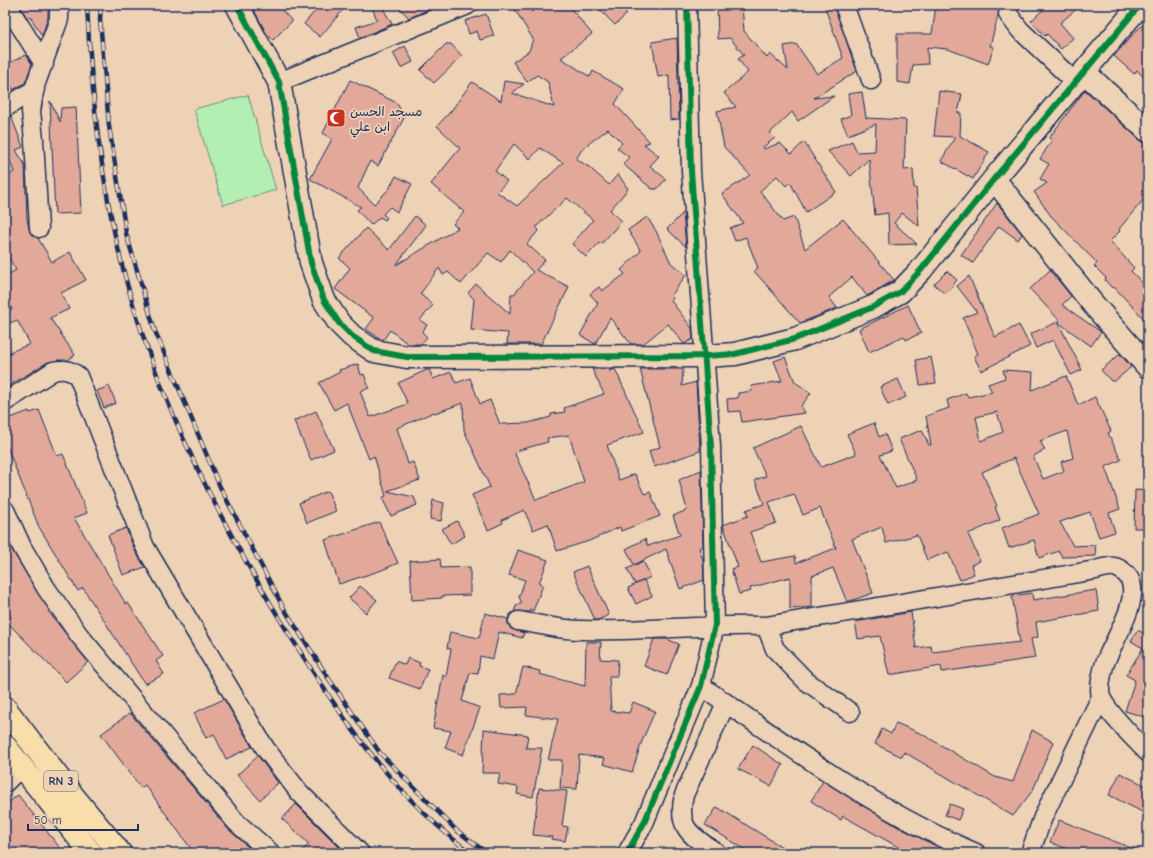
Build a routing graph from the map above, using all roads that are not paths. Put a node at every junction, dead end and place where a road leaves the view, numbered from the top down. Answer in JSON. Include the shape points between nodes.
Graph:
{"nodes":[{"id":1,"x":7,"y":5,"type":"edge"},
{"id":2,"x":58,"y":5,"type":"edge"},
{"id":3,"x":237,"y":5,"type":"edge"},
{"id":4,"x":468,"y":5,"type":"edge"},
{"id":5,"x":687,"y":5,"type":"edge"},
{"id":6,"x":844,"y":5,"type":"edge"},
{"id":7,"x":1140,"y":5,"type":"edge"},
{"id":8,"x":1008,"y":14,"type":"dead end"},
{"id":9,"x":44,"y":64,"type":"junction"},
{"id":10,"x":1080,"y":77,"type":"junction"},
{"id":11,"x":871,"y":80,"type":"dead end"},
{"id":12,"x":279,"y":82,"type":"junction"},
{"id":13,"x":35,"y":89,"type":"junction"},
{"id":14,"x":5,"y":108,"type":"edge"},
{"id":15,"x":1148,"y":131,"type":"edge"},
{"id":16,"x":994,"y":179,"type":"junction"},
{"id":17,"x":39,"y":228,"type":"dead end"},
{"id":18,"x":706,"y":356,"type":"junction"},
{"id":19,"x":1148,"y":367,"type":"edge"},
{"id":20,"x":5,"y":402,"type":"edge"},
{"id":21,"x":5,"y":510,"type":"edge"},
{"id":22,"x":518,"y":621,"type":"dead end"},
{"id":23,"x":715,"y":625,"type":"junction"},
{"id":24,"x":766,"y":626,"type":"junction"},
{"id":25,"x":701,"y":686,"type":"junction"},
{"id":26,"x":1101,"y":696,"type":"junction"},
{"id":27,"x":726,"y":703,"type":"junction"},
{"id":28,"x":5,"y":708,"type":"edge"},
{"id":29,"x":850,"y":712,"type":"dead end"},
{"id":30,"x":5,"y":746,"type":"edge"},
{"id":31,"x":1148,"y":753,"type":"edge"},
{"id":32,"x":21,"y":767,"type":"junction"},
{"id":33,"x":5,"y":782,"type":"edge"},
{"id":34,"x":91,"y":853,"type":"edge"},
{"id":35,"x":120,"y":853,"type":"edge"},
{"id":36,"x":271,"y":853,"type":"edge"},
{"id":37,"x":360,"y":853,"type":"edge"},
{"id":38,"x":627,"y":853,"type":"edge"},
{"id":39,"x":717,"y":853,"type":"edge"},
{"id":40,"x":976,"y":853,"type":"edge"},
{"id":41,"x":1030,"y":853,"type":"edge"}],
"edges":[{"from":1,"to":9,"type":"street"},
{"from":2,"to":9,"type":"street","via":[[59,19]]},
{"from":3,"to":12,"type":"street"},
{"from":4,"to":12,"type":"street"},
{"from":5,"to":18,"type":"street","via":[[691,171]]},
{"from":6,"to":11,"type":"street"},
{"from":7,"to":10,"type":"street"},
{"from":8,"to":10,"type":"street","via":[[1020,30]]},
{"from":9,"to":13,"type":"street"},
{"from":10,"to":15,"type":"street"},
{"from":10,"to":16,"type":"street"},
{"from":12,"to":18,"type":"street","via":[[311,263],[324,300],[339,323],[374,352],[407,357]]},
{"from":13,"to":14,"type":"street"},
{"from":13,"to":17,"type":"street","via":[[30,111]]},
{"from":16,"to":18,"type":"street","via":[[921,270],[900,292],[873,307],[795,339],[736,354]]},
{"from":16,"to":19,"type":"street","via":[[1093,304]]},
{"from":18,"to":23,"type":"street"},
{"from":20,"to":37,"type":"street","via":[[53,371],[62,369],[78,376],[145,547],[266,748],[299,792]]},
{"from":21,"to":36,"type":"street","via":[[22,547],[46,588],[79,635],[236,822]]},
{"from":22,"to":23,"type":"street","via":[[580,630],[638,630]]},
{"from":23,"to":24,"type":"street"},
{"from":23,"to":25,"type":"street"},
{"from":24,"to":26,"type":"street","via":[[1110,566],[1120,568],[1129,577],[1132,588],[1128,612],[1102,672]]},
{"from":24,"to":29,"type":"street","via":[[775,649],[806,681]]},
{"from":25,"to":27,"type":"street"},
{"from":25,"to":38,"type":"street","via":[[644,823]]},
{"from":26,"to":31,"type":"street","via":[[1114,715]]},
{"from":26,"to":41,"type":"street","via":[[1043,817]]},
{"from":27,"to":39,"type":"street","via":[[681,805],[683,825],[690,835]]},
{"from":27,"to":40,"type":"street","via":[[848,787],[956,845]]},
{"from":28,"to":35,"type":"highway","number":"RN 3"},
{"from":30,"to":32,"type":"highway","number":"RN 3"},
{"from":32,"to":33,"type":"street"},
{"from":32,"to":34,"type":"highway","number":"RN 3"}]}
